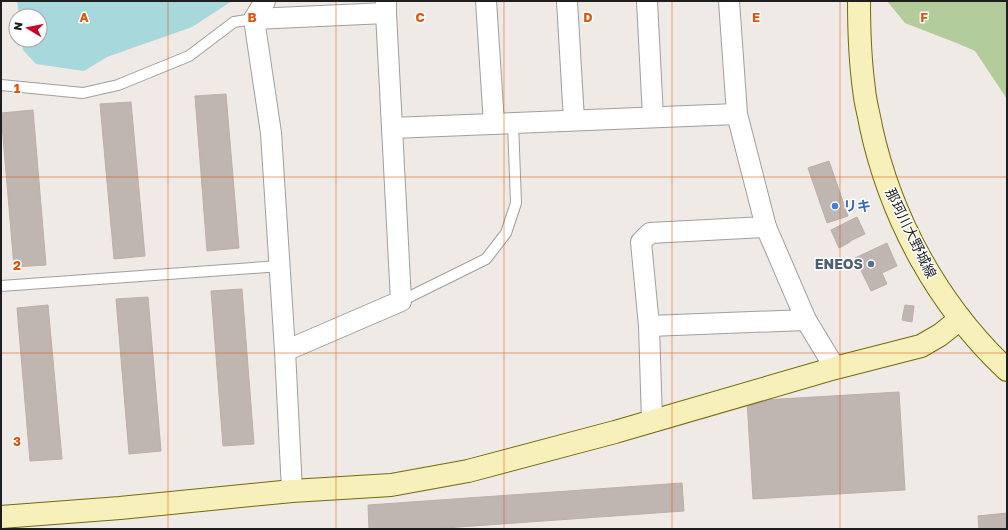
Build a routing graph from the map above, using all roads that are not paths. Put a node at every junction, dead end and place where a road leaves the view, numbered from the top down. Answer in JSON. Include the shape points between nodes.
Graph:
{"nodes":[{"id":1,"x":265,"y":1,"type":"edge"},
{"id":2,"x":486,"y":1,"type":"edge"},
{"id":3,"x":567,"y":1,"type":"edge"},
{"id":4,"x":647,"y":1,"type":"edge"},
{"id":5,"x":729,"y":1,"type":"edge"},
{"id":6,"x":858,"y":1,"type":"edge"},
{"id":7,"x":386,"y":7,"type":"edge"},
{"id":8,"x":254,"y":19,"type":"junction"},
{"id":9,"x":1,"y":85,"type":"edge"},
{"id":10,"x":737,"y":114,"type":"junction"},
{"id":11,"x":653,"y":117,"type":"junction"},
{"id":12,"x":574,"y":120,"type":"junction"},
{"id":13,"x":513,"y":123,"type":"junction"},
{"id":14,"x":494,"y":124,"type":"junction"},
{"id":15,"x":392,"y":128,"type":"junction"},
{"id":16,"x":766,"y":227,"type":"junction"},
{"id":17,"x":280,"y":266,"type":"junction"},
{"id":18,"x":1,"y":286,"type":"edge"},
{"id":19,"x":401,"y":301,"type":"junction"},
{"id":20,"x":960,"y":319,"type":"junction"},
{"id":21,"x":806,"y":320,"type":"junction"},
{"id":22,"x":649,"y":326,"type":"junction"},
{"id":23,"x":285,"y":351,"type":"junction"},
{"id":24,"x":835,"y":368,"type":"junction"},
{"id":25,"x":1007,"y":370,"type":"edge"},
{"id":26,"x":652,"y":421,"type":"junction"},
{"id":27,"x":292,"y":491,"type":"junction"},
{"id":28,"x":1,"y":517,"type":"edge"}],
"edges":[{"from":1,"to":8,"type":"street"},
{"from":2,"to":14,"type":"street"},
{"from":3,"to":12,"type":"street"},
{"from":4,"to":11,"type":"street"},
{"from":5,"to":10,"type":"street"},
{"from":6,"to":20,"type":"street","name":"那珂川大野城線","via":[[864,89],[886,184],[900,218],[928,271]]},
{"from":7,"to":8,"type":"street"},
{"from":7,"to":15,"type":"street"},
{"from":8,"to":9,"type":"lane","via":[[234,22],[189,56],[118,85],[83,93]]},
{"from":8,"to":17,"type":"street","via":[[271,133]]},
{"from":10,"to":11,"type":"street"},
{"from":10,"to":16,"type":"street"},
{"from":11,"to":12,"type":"street"},
{"from":12,"to":13,"type":"street"},
{"from":13,"to":14,"type":"street"},
{"from":13,"to":19,"type":"lane","via":[[516,203],[506,233],[486,259]]},
{"from":14,"to":15,"type":"street"},
{"from":15,"to":19,"type":"street"},
{"from":16,"to":21,"type":"street"},
{"from":16,"to":22,"type":"street","via":[[650,233],[641,242]]},
{"from":17,"to":18,"type":"lane"},
{"from":17,"to":23,"type":"street"},
{"from":19,"to":23,"type":"street"},
{"from":20,"to":24,"type":"street","via":[[940,335],[920,346]]},
{"from":20,"to":25,"type":"street","name":"那珂川大野城線"},
{"from":21,"to":22,"type":"street"},
{"from":21,"to":24,"type":"street"},
{"from":22,"to":26,"type":"street"},
{"from":23,"to":27,"type":"street"},
{"from":24,"to":26,"type":"street"},
{"from":26,"to":27,"type":"street","via":[[461,472],[391,485]]},
{"from":27,"to":28,"type":"street"}]}
